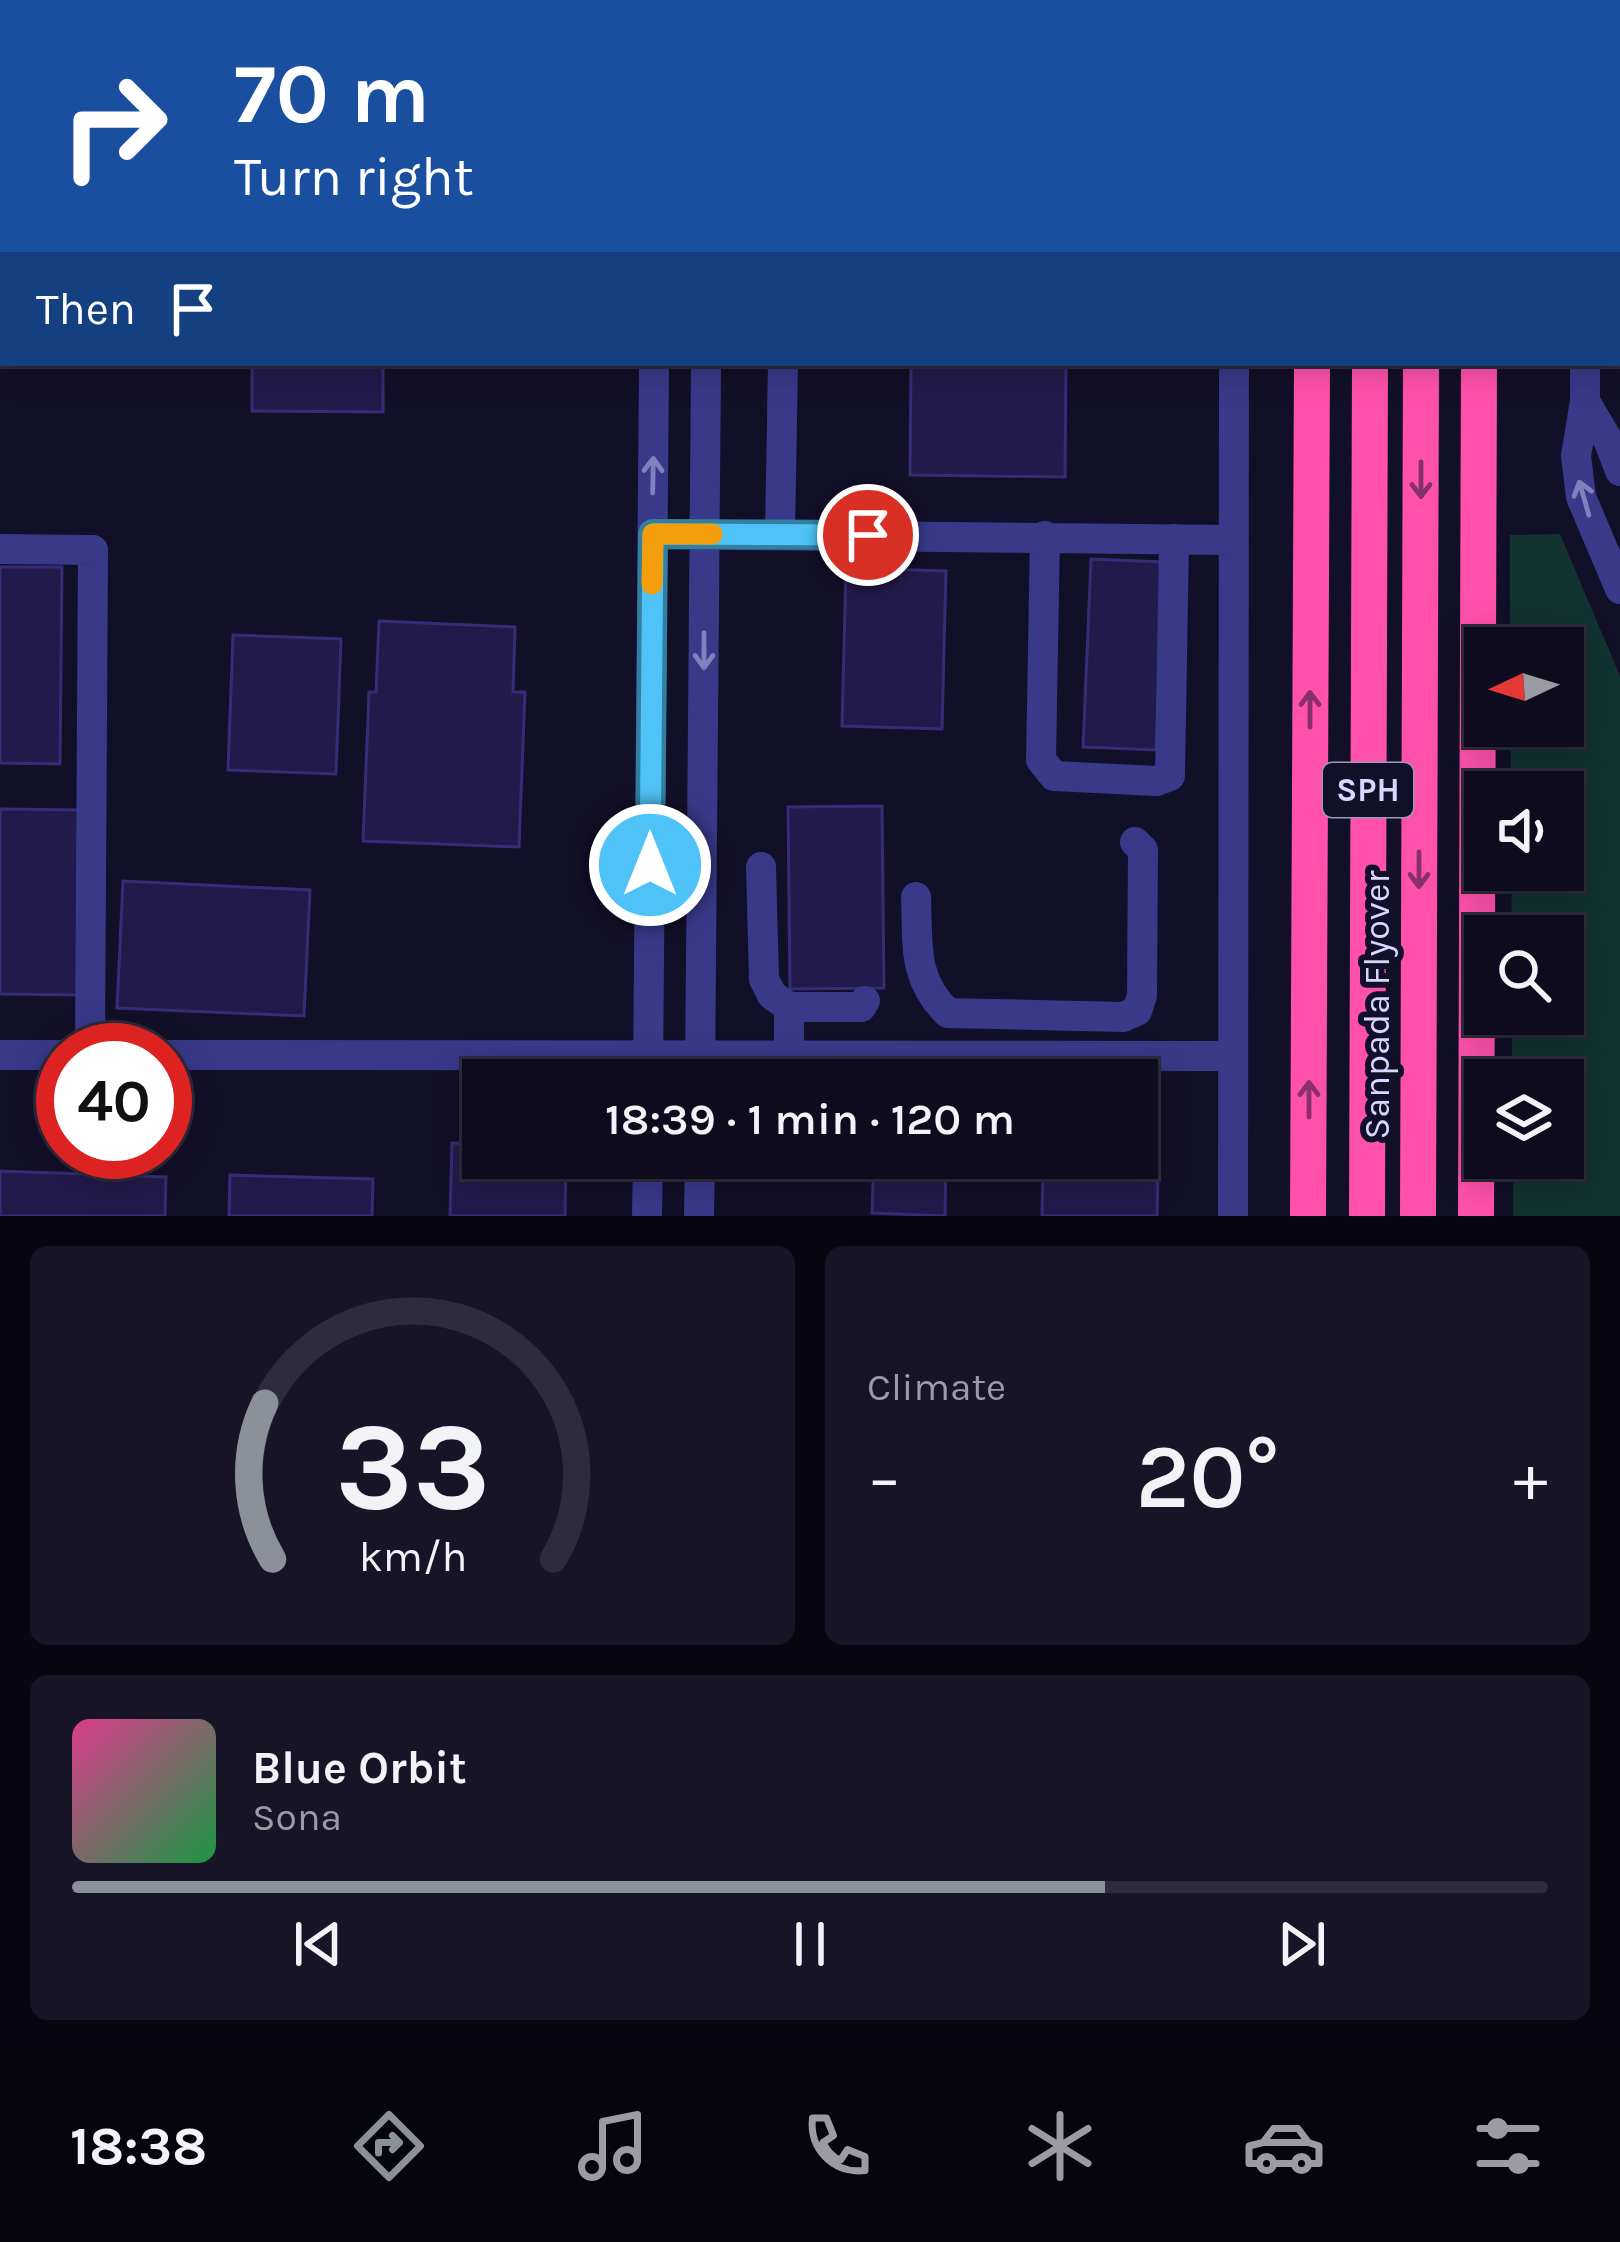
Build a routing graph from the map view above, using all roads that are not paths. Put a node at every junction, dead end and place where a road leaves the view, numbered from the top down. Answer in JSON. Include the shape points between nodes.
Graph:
{"nodes":[{"id":1,"x":654,"y":366,"type":"edge"},
{"id":2,"x":706,"y":366,"type":"edge"},
{"id":3,"x":783,"y":366,"type":"edge"},
{"id":4,"x":1234,"y":366,"type":"edge"},
{"id":5,"x":1312,"y":366,"type":"edge"},
{"id":6,"x":1370,"y":366,"type":"edge"},
{"id":7,"x":1421,"y":366,"type":"edge"},
{"id":8,"x":1479,"y":366,"type":"edge"},
{"id":9,"x":1585,"y":366,"type":"edge"},
{"id":10,"x":1585,"y":401,"type":"junction"},
{"id":11,"x":1620,"y":401,"type":"edge"},
{"id":12,"x":1620,"y":432,"type":"edge"},
{"id":13,"x":1620,"y":471,"type":"edge"},
{"id":14,"x":653,"y":534,"type":"junction"},
{"id":15,"x":705,"y":534,"type":"junction"},
{"id":16,"x":781,"y":534,"type":"junction"},
{"id":17,"x":1045,"y":536,"type":"junction"},
{"id":18,"x":1174,"y":539,"type":"junction"},
{"id":19,"x":1234,"y":540,"type":"junction"},
{"id":20,"x":0,"y":549,"type":"edge"},
{"id":21,"x":1620,"y":590,"type":"edge"},
{"id":22,"x":1135,"y":842,"type":"dead end"},
{"id":23,"x":761,"y":867,"type":"dead end"},
{"id":24,"x":916,"y":897,"type":"dead end"},
{"id":25,"x":865,"y":1001,"type":"dead end"},
{"id":26,"x":789,"y":1007,"type":"junction"},
{"id":27,"x":1021,"y":1015,"type":"junction"},
{"id":28,"x":90,"y":1023,"type":"edge"},
{"id":29,"x":789,"y":1054,"type":"junction"},
{"id":30,"x":0,"y":1055,"type":"edge"},
{"id":31,"x":36,"y":1055,"type":"edge"},
{"id":32,"x":1019,"y":1055,"type":"junction"},
{"id":33,"x":192,"y":1056,"type":"edge"},
{"id":34,"x":1233,"y":1056,"type":"junction"},
{"id":35,"x":648,"y":1059,"type":"edge"},
{"id":36,"x":700,"y":1059,"type":"edge"},
{"id":37,"x":755,"y":1059,"type":"edge"},
{"id":38,"x":462,"y":1062,"type":"edge"},
{"id":39,"x":648,"y":1179,"type":"edge"},
{"id":40,"x":700,"y":1179,"type":"edge"},
{"id":41,"x":647,"y":1216,"type":"edge"},
{"id":42,"x":699,"y":1216,"type":"edge"},
{"id":43,"x":1233,"y":1216,"type":"edge"},
{"id":44,"x":1309,"y":1216,"type":"edge"},
{"id":45,"x":1366,"y":1216,"type":"edge"},
{"id":46,"x":1418,"y":1216,"type":"edge"},
{"id":47,"x":1476,"y":1216,"type":"edge"}],
"edges":[{"from":14,"to":1,"type":"street","one_way":true},
{"from":2,"to":15,"type":"street"},
{"from":3,"to":16,"type":"street"},
{"from":4,"to":19,"type":"street"},
{"from":44,"to":5,"type":"highway","one_way":true},
{"from":6,"to":45,"type":"highway","name":"Sanpada Flyover","number":"SPH"},
{"from":7,"to":46,"type":"highway","name":"Sanpada Flyover","number":"SPH","one_way":true},
{"from":8,"to":47,"type":"highway"},
{"from":9,"to":10,"type":"street"},
{"from":10,"to":11,"type":"street"},
{"from":10,"to":12,"type":"street"},
{"from":10,"to":13,"type":"street"},
{"from":21,"to":10,"type":"street","one_way":true,"via":[[1581,497],[1576,456]]},
{"from":14,"to":15,"type":"street"},
{"from":14,"to":35,"type":"street"},
{"from":15,"to":16,"type":"street"},
{"from":15,"to":36,"type":"street","one_way":true},
{"from":16,"to":17,"type":"street"},
{"from":17,"to":18,"type":"street"},
{"from":17,"to":18,"type":"street","via":[[1042,760],[1054,776],[1156,781],[1170,776]]},
{"from":18,"to":19,"type":"street"},
{"from":19,"to":34,"type":"street"},
{"from":20,"to":28,"type":"street","via":[[93,550]]},
{"from":22,"to":27,"type":"street","via":[[1143,850],[1137,1011]]},
{"from":23,"to":26,"type":"street","via":[[764,980]]},
{"from":24,"to":27,"type":"street","via":[[919,967],[929,995],[948,1013]]},
{"from":25,"to":26,"type":"street","via":[[855,1008]]},
{"from":26,"to":29,"type":"street"},
{"from":27,"to":32,"type":"street"},
{"from":29,"to":32,"type":"street"},
{"from":29,"to":37,"type":"street"},
{"from":30,"to":31,"type":"street"},
{"from":32,"to":34,"type":"street"},
{"from":33,"to":38,"type":"street"},
{"from":34,"to":43,"type":"street"},
{"from":39,"to":41,"type":"street"},
{"from":40,"to":42,"type":"street"}]}
